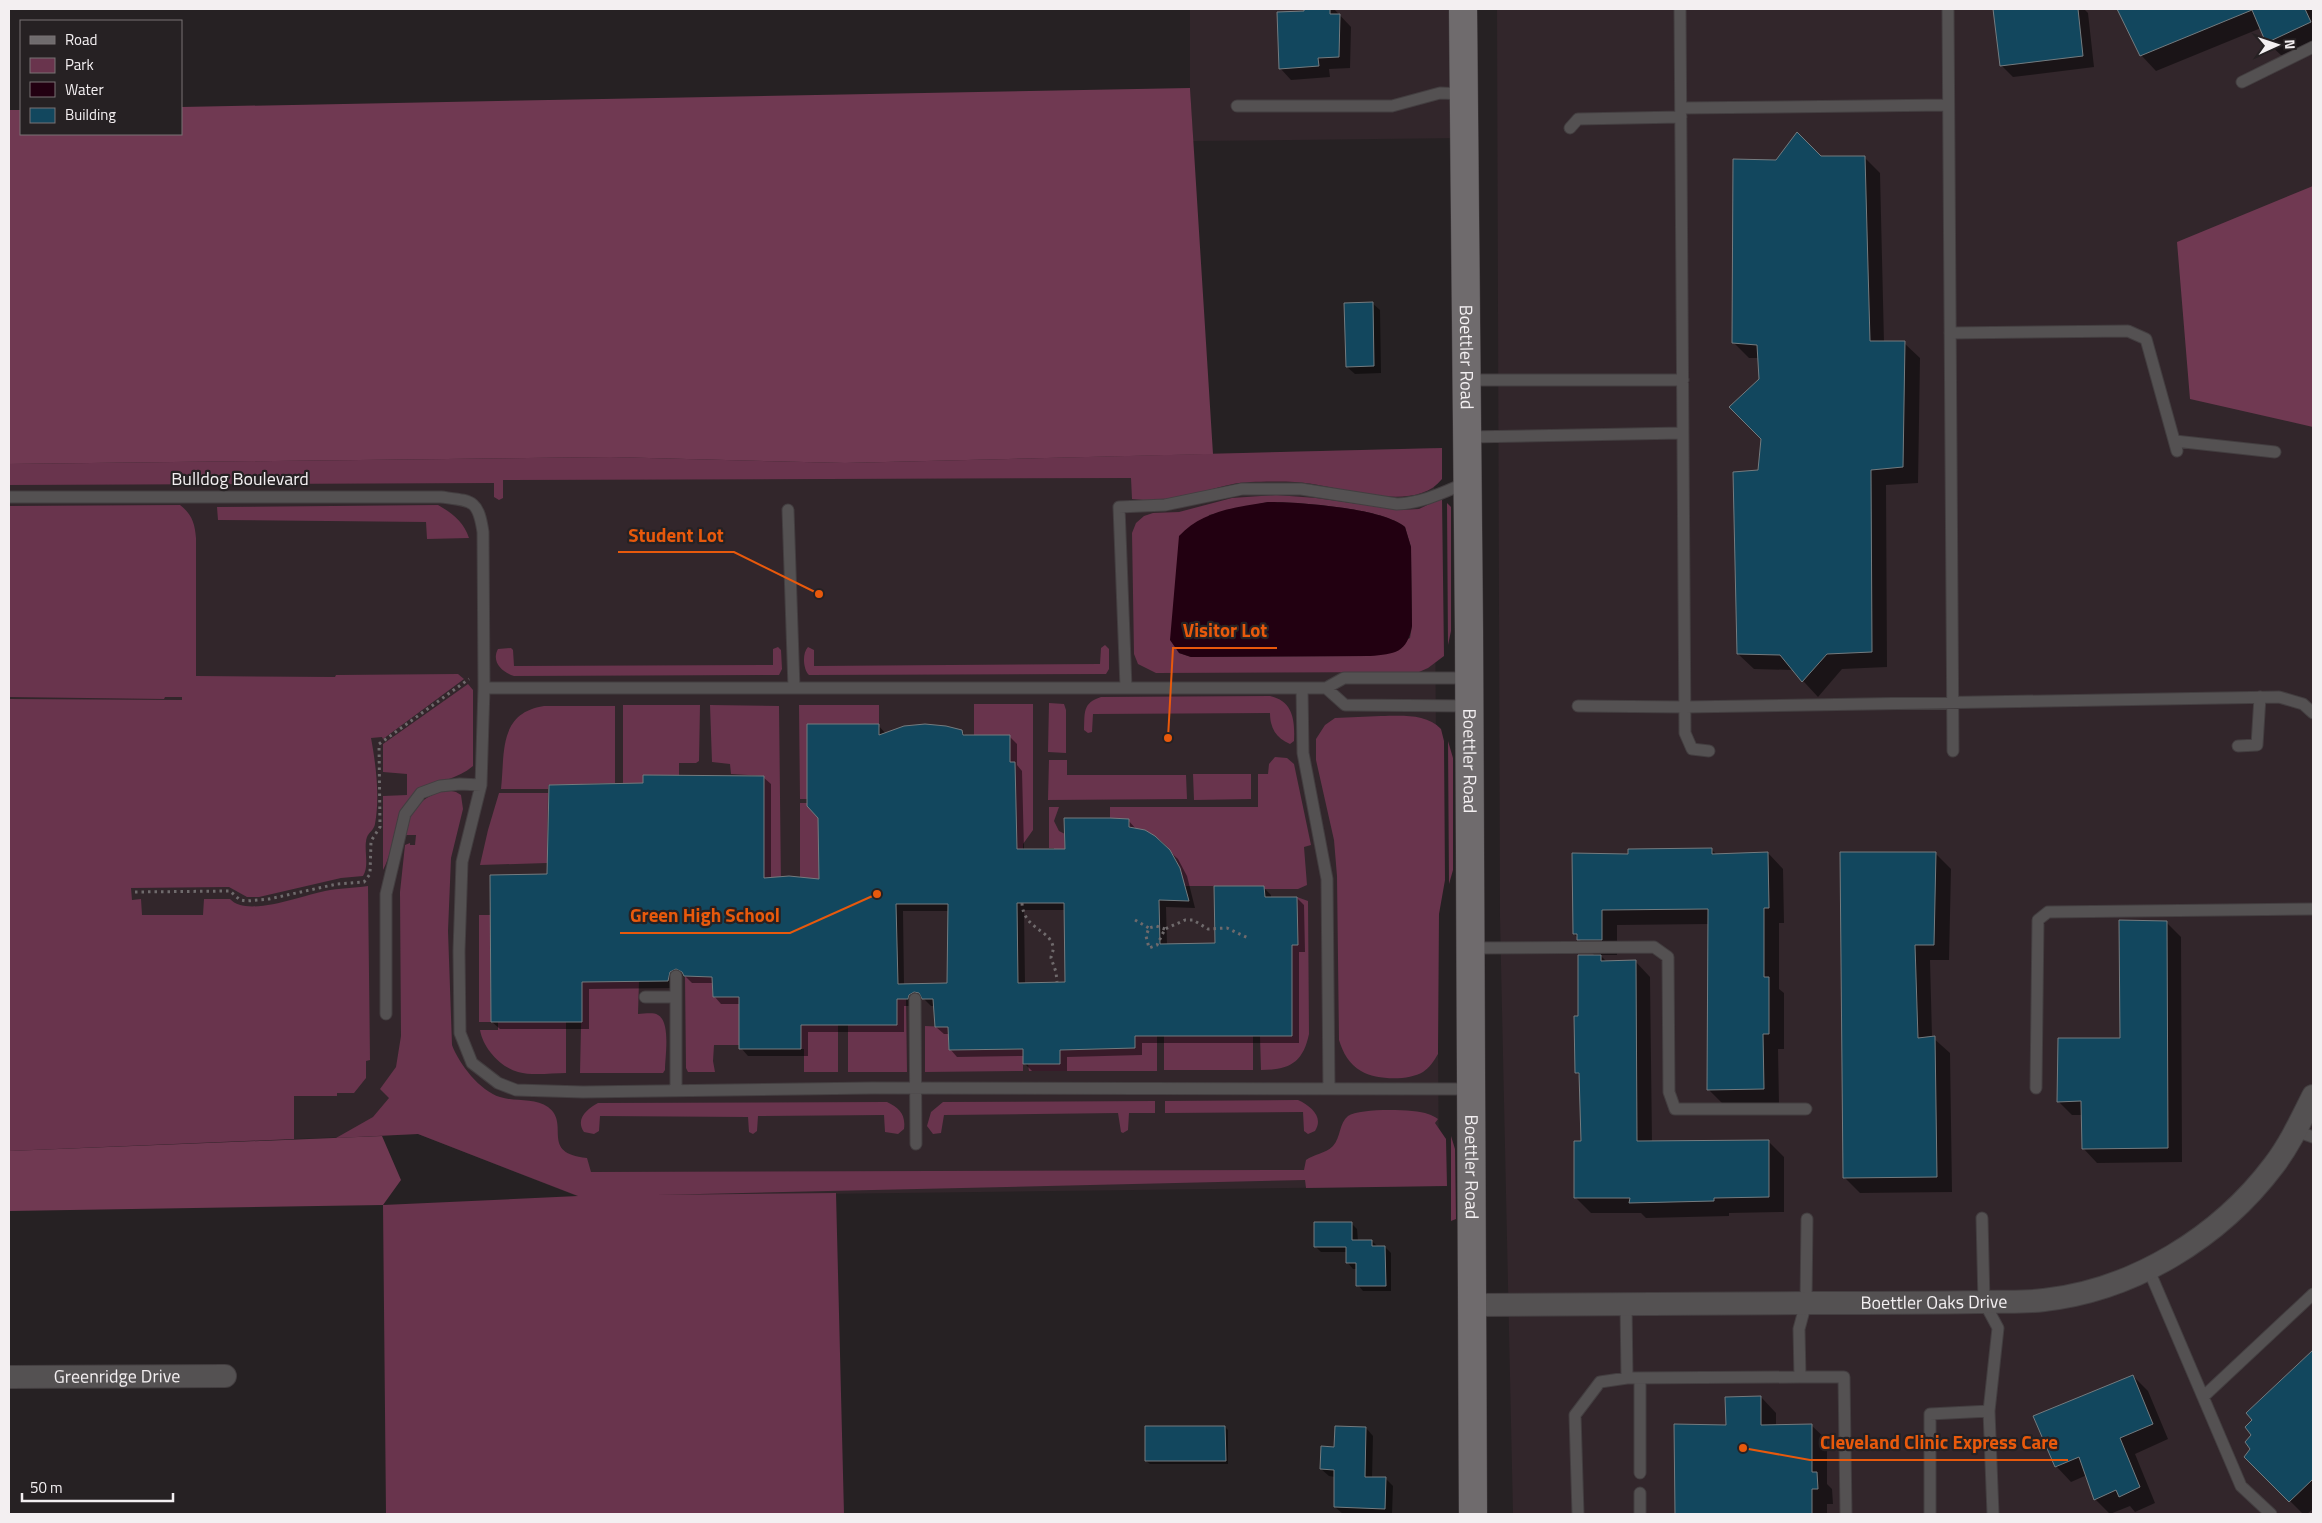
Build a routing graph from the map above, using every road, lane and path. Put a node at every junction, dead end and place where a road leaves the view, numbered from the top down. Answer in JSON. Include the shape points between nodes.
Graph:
{"nodes":[{"id":1,"x":1463,"y":9,"type":"edge"},
{"id":2,"x":1680,"y":9,"type":"edge"},
{"id":3,"x":1948,"y":9,"type":"edge"},
{"id":4,"x":2313,"y":47,"type":"edge"},
{"id":5,"x":2242,"y":82,"type":"dead end"},
{"id":6,"x":1464,"y":94,"type":"junction"},
{"id":7,"x":1948,"y":105,"type":"junction"},
{"id":8,"x":1237,"y":106,"type":"dead end"},
{"id":9,"x":1681,"y":113,"type":"junction"},
{"id":10,"x":1570,"y":128,"type":"dead end"},
{"id":11,"x":1950,"y":333,"type":"junction"},
{"id":12,"x":1467,"y":380,"type":"junction"},
{"id":13,"x":1683,"y":380,"type":"junction"},
{"id":14,"x":1682,"y":433,"type":"junction"},
{"id":15,"x":1467,"y":437,"type":"junction"},
{"id":16,"x":2275,"y":452,"type":"dead end"},
{"id":17,"x":1468,"y":482,"type":"junction"},
{"id":18,"x":9,"y":496,"type":"edge"},
{"id":19,"x":788,"y":510,"type":"dead end"},
{"id":20,"x":484,"y":668,"type":"junction"},
{"id":21,"x":1469,"y":678,"type":"junction"},
{"id":22,"x":1126,"y":686,"type":"junction"},
{"id":23,"x":484,"y":688,"type":"junction"},
{"id":24,"x":794,"y":688,"type":"junction"},
{"id":25,"x":1302,"y":688,"type":"junction"},
{"id":26,"x":1326,"y":688,"type":"junction"},
{"id":27,"x":2260,"y":697,"type":"junction"},
{"id":28,"x":1952,"y":702,"type":"junction"},
{"id":29,"x":1469,"y":706,"type":"junction"},
{"id":30,"x":1578,"y":706,"type":"dead end"},
{"id":31,"x":1685,"y":707,"type":"junction"},
{"id":32,"x":2313,"y":713,"type":"edge"},
{"id":33,"x":2238,"y":746,"type":"dead end"},
{"id":34,"x":1710,"y":751,"type":"dead end"},
{"id":35,"x":1953,"y":751,"type":"dead end"},
{"id":36,"x":481,"y":785,"type":"junction"},
{"id":37,"x":135,"y":892,"type":"dead end"},
{"id":38,"x":1022,"y":902,"type":"dead end"},
{"id":39,"x":2313,"y":909,"type":"edge"},
{"id":40,"x":1135,"y":920,"type":"dead end"},
{"id":41,"x":1150,"y":928,"type":"junction"},
{"id":42,"x":1165,"y":929,"type":"junction"},
{"id":43,"x":1248,"y":938,"type":"dead end"},
{"id":44,"x":1470,"y":948,"type":"junction"},
{"id":45,"x":676,"y":976,"type":"dead end"},
{"id":46,"x":1056,"y":982,"type":"dead end"},
{"id":47,"x":646,"y":997,"type":"dead end"},
{"id":48,"x":676,"y":997,"type":"junction"},
{"id":49,"x":914,"y":999,"type":"dead end"},
{"id":50,"x":386,"y":1014,"type":"dead end"},
{"id":51,"x":914,"y":1088,"type":"junction"},
{"id":52,"x":2036,"y":1088,"type":"dead end"},
{"id":53,"x":1329,"y":1089,"type":"junction"},
{"id":54,"x":1470,"y":1089,"type":"junction"},
{"id":55,"x":676,"y":1090,"type":"junction"},
{"id":56,"x":2313,"y":1096,"type":"edge"},
{"id":57,"x":1806,"y":1109,"type":"dead end"},
{"id":58,"x":2305,"y":1134,"type":"edge"},
{"id":59,"x":916,"y":1144,"type":"dead end"},
{"id":60,"x":1982,"y":1218,"type":"dead end"},
{"id":61,"x":1807,"y":1219,"type":"dead end"},
{"id":62,"x":2148,"y":1268,"type":"junction"},
{"id":63,"x":2313,"y":1294,"type":"edge"},
{"id":64,"x":1984,"y":1302,"type":"junction"},
{"id":65,"x":1806,"y":1303,"type":"junction"},
{"id":66,"x":1626,"y":1304,"type":"junction"},
{"id":67,"x":1472,"y":1305,"type":"junction"},
{"id":68,"x":225,"y":1376,"type":"dead end"},
{"id":69,"x":9,"y":1377,"type":"edge"},
{"id":70,"x":1800,"y":1377,"type":"junction"},
{"id":71,"x":1627,"y":1378,"type":"junction"},
{"id":72,"x":1640,"y":1378,"type":"junction"},
{"id":73,"x":2203,"y":1397,"type":"junction"},
{"id":74,"x":1989,"y":1411,"type":"junction"},
{"id":75,"x":1640,"y":1473,"type":"dead end"},
{"id":76,"x":1640,"y":1493,"type":"dead end"},
{"id":77,"x":1473,"y":1514,"type":"edge"},
{"id":78,"x":1578,"y":1514,"type":"edge"},
{"id":79,"x":1640,"y":1514,"type":"edge"},
{"id":80,"x":1846,"y":1514,"type":"edge"},
{"id":81,"x":1930,"y":1514,"type":"edge"},
{"id":82,"x":1994,"y":1514,"type":"edge"},
{"id":83,"x":2271,"y":1514,"type":"edge"}],
"edges":[{"from":1,"to":6,"type":"street","name":"Boettler Road"},
{"from":2,"to":9,"type":"lane"},
{"from":3,"to":7,"type":"lane"},
{"from":4,"to":5,"type":"lane"},
{"from":6,"to":8,"type":"lane","via":[[1440,93],[1392,106]]},
{"from":6,"to":12,"type":"street","name":"Boettler Road"},
{"from":7,"to":9,"type":"lane"},
{"from":7,"to":11,"type":"lane"},
{"from":9,"to":10,"type":"lane","via":[[1578,118]]},
{"from":9,"to":13,"type":"lane"},
{"from":11,"to":16,"type":"lane","via":[[2128,331],[2146,339],[2176,446]]},
{"from":11,"to":28,"type":"lane"},
{"from":12,"to":13,"type":"lane"},
{"from":12,"to":15,"type":"street","name":"Boettler Road"},
{"from":13,"to":14,"type":"lane"},
{"from":14,"to":15,"type":"lane"},
{"from":14,"to":31,"type":"lane"},
{"from":15,"to":17,"type":"street","name":"Boettler Road"},
{"from":17,"to":21,"type":"street","name":"Boettler Road"},
{"from":17,"to":22,"type":"lane","via":[[1422,501],[1397,504],[1301,489],[1242,489],[1165,505],[1119,507]]},
{"from":18,"to":20,"type":"lane","name":"Bulldog Boulevard","via":[[441,496],[471,503],[480,512],[483,532]]},
{"from":19,"to":24,"type":"lane"},
{"from":20,"to":23,"type":"lane"},
{"from":20,"to":37,"type":"path","via":[[379,744],[380,827],[371,841],[370,874],[364,882],[247,901],[240,900],[230,891]]},
{"from":21,"to":26,"type":"lane","via":[[1344,678]]},
{"from":21,"to":29,"type":"street","name":"Boettler Road"},
{"from":22,"to":24,"type":"lane"},
{"from":22,"to":25,"type":"lane"},
{"from":23,"to":24,"type":"lane"},
{"from":23,"to":36,"type":"lane"},
{"from":25,"to":26,"type":"lane"},
{"from":25,"to":53,"type":"lane","via":[[1303,753],[1327,879]]},
{"from":26,"to":29,"type":"lane","via":[[1345,705]]},
{"from":27,"to":28,"type":"lane"},
{"from":27,"to":32,"type":"lane","via":[[2279,697],[2303,704]]},
{"from":27,"to":33,"type":"lane","via":[[2257,745]]},
{"from":28,"to":31,"type":"lane"},
{"from":28,"to":35,"type":"lane"},
{"from":29,"to":44,"type":"street","name":"Boettler Road"},
{"from":30,"to":31,"type":"lane"},
{"from":31,"to":34,"type":"lane","via":[[1685,733],[1692,749]]},
{"from":36,"to":50,"type":"lane","via":[[440,786],[421,794],[405,814],[386,894]]},
{"from":36,"to":55,"type":"lane","via":[[462,862],[459,951],[460,1033],[472,1064],[498,1083],[516,1090]]},
{"from":38,"to":46,"type":"path","via":[[1029,923],[1052,943],[1051,958]]},
{"from":39,"to":52,"type":"lane","via":[[2048,912],[2038,920]]},
{"from":40,"to":41,"type":"path"},
{"from":41,"to":42,"type":"path"},
{"from":41,"to":42,"type":"path","via":[[1146,936],[1149,948],[1157,944]]},
{"from":42,"to":43,"type":"path","via":[[1193,920],[1208,929],[1227,928]]},
{"from":44,"to":54,"type":"street","name":"Boettler Road"},
{"from":44,"to":57,"type":"lane","via":[[1654,947],[1668,957],[1669,1092],[1675,1109]]},
{"from":45,"to":48,"type":"lane"},
{"from":47,"to":48,"type":"lane"},
{"from":48,"to":55,"type":"lane"},
{"from":49,"to":51,"type":"lane"},
{"from":51,"to":53,"type":"lane"},
{"from":51,"to":55,"type":"lane"},
{"from":51,"to":59,"type":"lane"},
{"from":53,"to":54,"type":"lane"},
{"from":54,"to":67,"type":"street","name":"Boettler Road"},
{"from":56,"to":58,"type":"street","name":"Boettler Oaks Drive"},
{"from":58,"to":62,"type":"street","name":"Boettler Oaks Drive","via":[[2226,1217],[2198,1239]]},
{"from":60,"to":64,"type":"lane"},
{"from":61,"to":65,"type":"lane"},
{"from":62,"to":64,"type":"street","name":"Boettler Oaks Drive","via":[[2079,1294],[2043,1300]]},
{"from":62,"to":73,"type":"lane"},
{"from":63,"to":73,"type":"lane"},
{"from":64,"to":65,"type":"street","name":"Boettler Oaks Drive"},
{"from":64,"to":74,"type":"lane","via":[[1998,1328]]},
{"from":65,"to":66,"type":"street","name":"Boettler Oaks Drive"},
{"from":65,"to":70,"type":"lane","via":[[1799,1329]]},
{"from":66,"to":67,"type":"street","name":"Boettler Oaks Drive"},
{"from":66,"to":71,"type":"lane"},
{"from":67,"to":77,"type":"street","name":"Boettler Road"},
{"from":68,"to":69,"type":"street","name":"Greenridge Drive"},
{"from":70,"to":72,"type":"lane"},
{"from":70,"to":80,"type":"lane","via":[[1844,1377]]},
{"from":71,"to":72,"type":"lane"},
{"from":71,"to":78,"type":"lane","via":[[1600,1382],[1575,1415]]},
{"from":72,"to":75,"type":"lane"},
{"from":73,"to":83,"type":"lane","via":[[2241,1486]]},
{"from":74,"to":81,"type":"lane","via":[[1930,1414]]},
{"from":74,"to":82,"type":"lane"},
{"from":76,"to":79,"type":"lane"}]}
